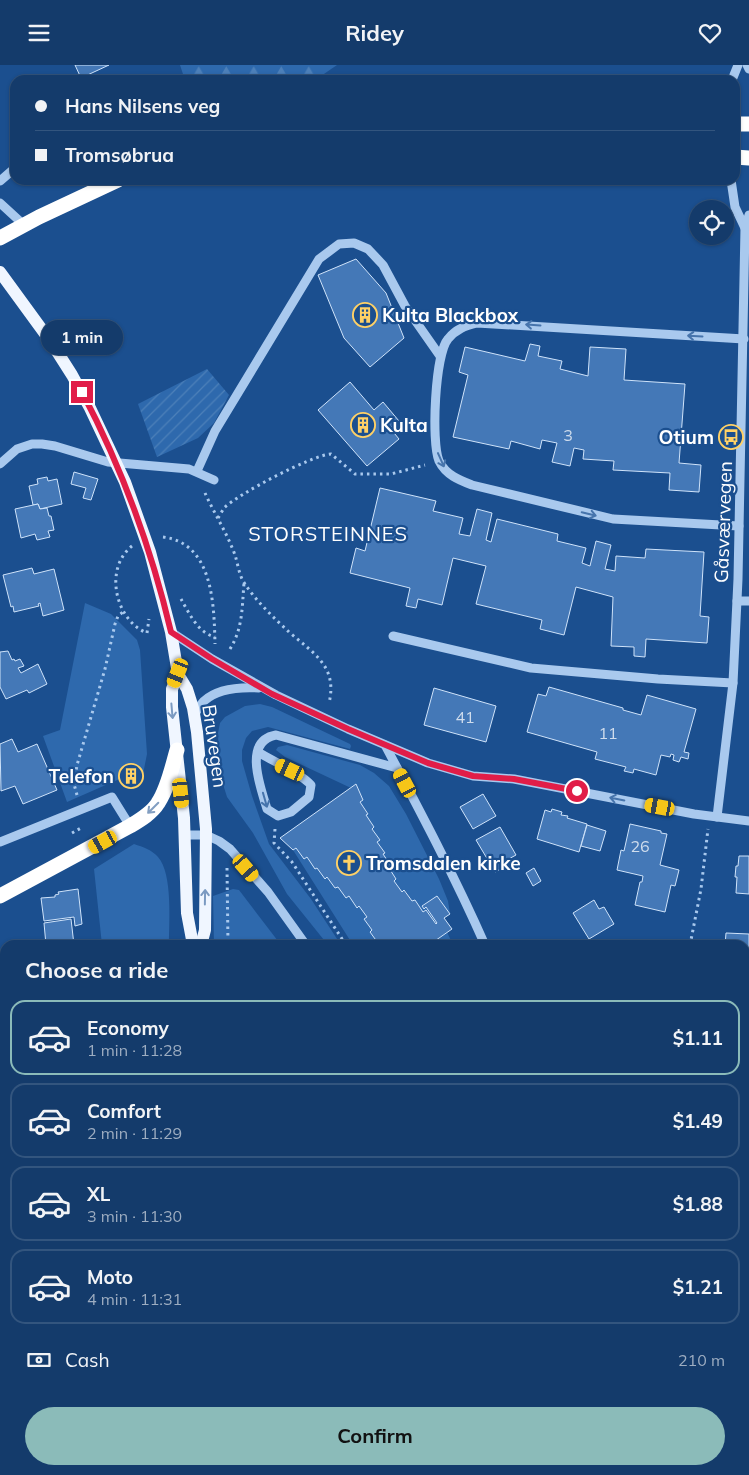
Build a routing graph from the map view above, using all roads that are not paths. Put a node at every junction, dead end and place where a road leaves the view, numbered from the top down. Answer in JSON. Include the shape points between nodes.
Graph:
{"nodes":[{"id":1,"x":747,"y":65,"type":"edge"},
{"id":2,"x":749,"y":69,"type":"edge"},
{"id":3,"x":10,"y":172,"type":"edge"},
{"id":4,"x":0,"y":181,"type":"edge"},
{"id":5,"x":108,"y":185,"type":"edge"},
{"id":6,"x":732,"y":185,"type":"edge"},
{"id":7,"x":0,"y":203,"type":"edge"},
{"id":8,"x":749,"y":215,"type":"edge"},
{"id":9,"x":24,"y":225,"type":"junction"},
{"id":10,"x":745,"y":227,"type":"junction"},
{"id":11,"x":0,"y":238,"type":"edge"},
{"id":12,"x":0,"y":272,"type":"edge"},
{"id":13,"x":744,"y":339,"type":"junction"},
{"id":14,"x":440,"y":356,"type":"junction"},
{"id":15,"x":746,"y":396,"type":"edge"},
{"id":16,"x":0,"y":464,"type":"edge"},
{"id":17,"x":197,"y":471,"type":"junction"},
{"id":18,"x":214,"y":480,"type":"dead end"},
{"id":19,"x":739,"y":526,"type":"junction"},
{"id":20,"x":737,"y":601,"type":"junction"},
{"id":21,"x":749,"y":601,"type":"edge"},
{"id":22,"x":171,"y":632,"type":"junction"},
{"id":23,"x":393,"y":636,"type":"dead end"},
{"id":24,"x":178,"y":673,"type":"junction"},
{"id":25,"x":733,"y":683,"type":"junction"},
{"id":26,"x":262,"y":688,"type":"junction"},
{"id":27,"x":194,"y":715,"type":"junction"},
{"id":28,"x":385,"y":745,"type":"junction"},
{"id":29,"x":176,"y":750,"type":"junction"},
{"id":30,"x":258,"y":752,"type":"junction"},
{"id":31,"x":397,"y":768,"type":"junction"},
{"id":32,"x":713,"y":817,"type":"junction"},
{"id":33,"x":749,"y":821,"type":"edge"},
{"id":34,"x":130,"y":826,"type":"junction"},
{"id":35,"x":184,"y":835,"type":"junction"},
{"id":36,"x":206,"y":835,"type":"junction"},
{"id":37,"x":0,"y":843,"type":"edge"},
{"id":38,"x":0,"y":897,"type":"edge"},
{"id":39,"x":192,"y":940,"type":"edge"},
{"id":40,"x":202,"y":940,"type":"edge"},
{"id":41,"x":302,"y":940,"type":"edge"},
{"id":42,"x":483,"y":940,"type":"edge"}],
"edges":[{"from":1,"to":2,"type":"street"},
{"from":3,"to":4,"type":"street"},
{"from":5,"to":9,"type":"highway"},
{"from":6,"to":10,"type":"street","name":"Gåsværvegen","via":[[735,207]]},
{"from":7,"to":9,"type":"street"},
{"from":8,"to":10,"type":"street","name":"Gåsværvegen"},
{"from":9,"to":11,"type":"highway"},
{"from":10,"to":13,"type":"street","name":"Gåsværvegen"},
{"from":12,"to":22,"type":"main road","name":"Bruvegen","via":[[72,375],[121,473],[138,516]]},
{"from":13,"to":14,"type":"street","one_way":true,"via":[[477,323],[462,326],[447,340]]},
{"from":13,"to":15,"type":"street","name":"Gåsværvegen"},
{"from":14,"to":17,"type":"street","via":[[405,306],[383,265],[368,249],[354,243],[339,244],[319,259],[215,431]]},
{"from":14,"to":19,"type":"street","one_way":true,"via":[[435,441],[439,461],[451,476],[472,485],[613,519]]},
{"from":15,"to":19,"type":"street","name":"Gåsværvegen"},
{"from":16,"to":17,"type":"street","via":[[17,449],[42,444],[108,462]]},
{"from":17,"to":18,"type":"street"},
{"from":19,"to":20,"type":"street","name":"Gåsværvegen"},
{"from":20,"to":21,"type":"street"},
{"from":20,"to":25,"type":"street","name":"Gåsværvegen"},
{"from":22,"to":24,"type":"main road","name":"Bruvegen"},
{"from":22,"to":26,"type":"street"},
{"from":23,"to":25,"type":"street","via":[[531,669]]},
{"from":24,"to":27,"type":"main road","name":"Bruvegen","via":[[188,689]]},
{"from":24,"to":29,"type":"main road","name":"Bruvegen","one_way":true,"via":[[172,689]]},
{"from":25,"to":32,"type":"street","name":"Gåsværvegen"},
{"from":26,"to":27,"type":"street","via":[[232,689],[215,694],[204,701]]},
{"from":26,"to":28,"type":"street"},
{"from":27,"to":36,"type":"main road","name":"Bruvegen"},
{"from":28,"to":31,"type":"street"},
{"from":32,"to":28,"type":"street","one_way":true,"via":[[514,779],[473,776],[428,763]]},
{"from":29,"to":34,"type":"highway","one_way":true,"via":[[158,805]]},
{"from":29,"to":35,"type":"main road","name":"Bruvegen"},
{"from":30,"to":30,"type":"street","one_way":true,"via":[[256,770],[267,809],[278,816],[291,812],[309,797],[311,785],[303,777]]},
{"from":30,"to":31,"type":"street","via":[[260,743],[276,735]]},
{"from":31,"to":42,"type":"street"},
{"from":32,"to":33,"type":"street"},
{"from":34,"to":37,"type":"street","via":[[112,797]]},
{"from":34,"to":38,"type":"highway"},
{"from":35,"to":36,"type":"street"},
{"from":35,"to":39,"type":"main road","name":"Bruvegen","via":[[187,913]]},
{"from":40,"to":36,"type":"main road","name":"Bruvegen","one_way":true},
{"from":36,"to":41,"type":"street","via":[[230,849],[268,892]]}]}
